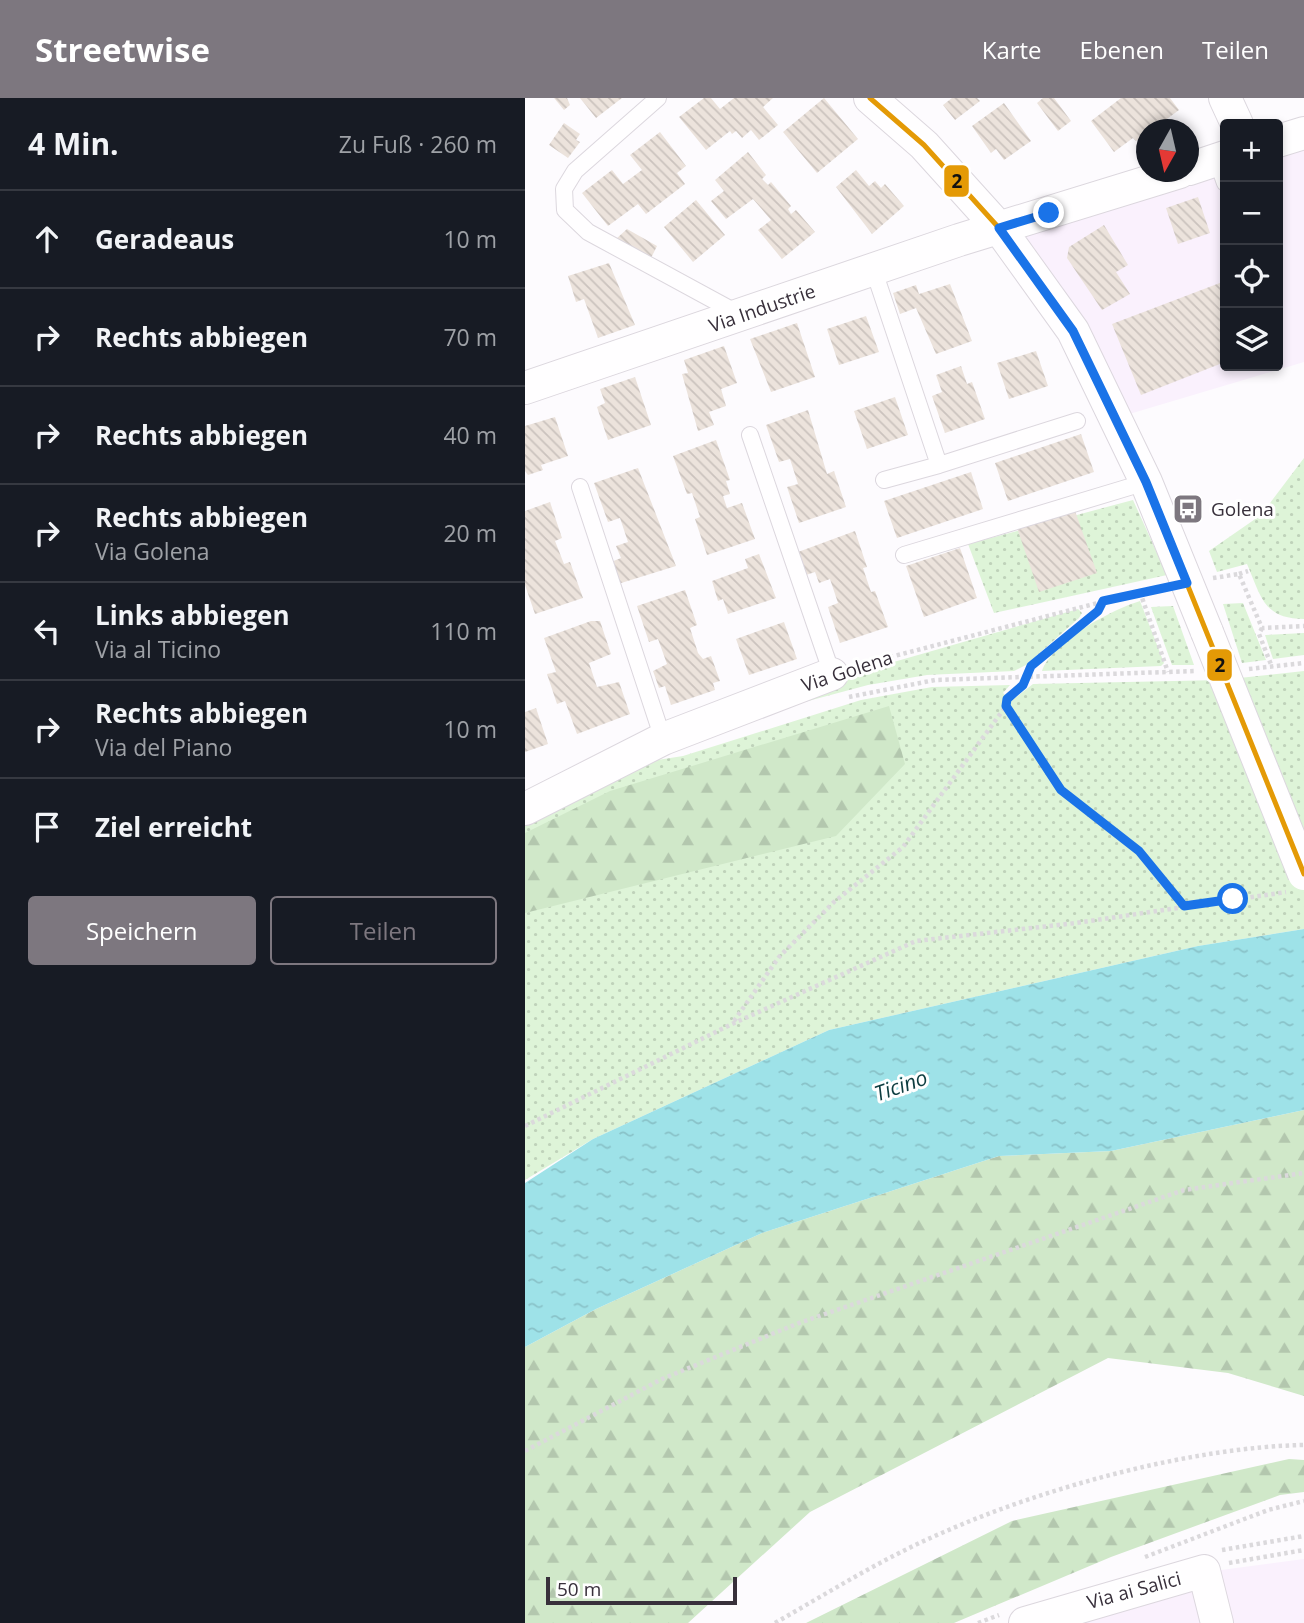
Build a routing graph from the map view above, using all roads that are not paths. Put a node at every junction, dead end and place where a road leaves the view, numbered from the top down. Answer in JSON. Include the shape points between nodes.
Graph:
{"nodes":[{"id":1,"x":658,"y":98,"type":"edge"},
{"id":2,"x":870,"y":98,"type":"edge"},
{"id":3,"x":1225,"y":98,"type":"edge"},
{"id":4,"x":1235,"y":119,"type":"edge"},
{"id":5,"x":1304,"y":133,"type":"edge"},
{"id":6,"x":1283,"y":139,"type":"edge"},
{"id":7,"x":1148,"y":182,"type":"edge"},
{"id":8,"x":999,"y":228,"type":"junction"},
{"id":9,"x":874,"y":271,"type":"junction"},
{"id":10,"x":741,"y":315,"type":"junction"},
{"id":11,"x":525,"y":388,"type":"edge"},
{"id":12,"x":1077,"y":421,"type":"dead end"},
{"id":13,"x":751,"y":435,"type":"dead end"},
{"id":14,"x":939,"y":465,"type":"junction"},
{"id":15,"x":884,"y":480,"type":"dead end"},
{"id":16,"x":1146,"y":482,"type":"junction"},
{"id":17,"x":580,"y":487,"type":"dead end"},
{"id":18,"x":904,"y":555,"type":"dead end"},
{"id":19,"x":839,"y":686,"type":"joint"},
{"id":20,"x":663,"y":739,"type":"junction"},
{"id":21,"x":525,"y":809,"type":"edge"},
{"id":22,"x":1298,"y":882,"type":"edge"},
{"id":23,"x":1025,"y":1623,"type":"edge"},
{"id":24,"x":1217,"y":1623,"type":"edge"}],
"edges":[{"from":1,"to":10,"type":"lane","via":[[575,171],[564,189],[565,210],[587,232]]},
{"from":2,"to":8,"type":"street","via":[[924,145]]},
{"from":3,"to":4,"type":"street"},
{"from":5,"to":6,"type":"street"},
{"from":7,"to":8,"type":"street","name":"Via Industrie"},
{"from":8,"to":9,"type":"street","name":"Via Industrie"},
{"from":8,"to":16,"type":"street","via":[[1073,331]]},
{"from":9,"to":10,"type":"street","name":"Via Industrie"},
{"from":9,"to":14,"type":"lane"},
{"from":10,"to":11,"type":"street","name":"Via Industrie"},
{"from":12,"to":14,"type":"lane"},
{"from":13,"to":19,"type":"lane"},
{"from":14,"to":15,"type":"lane"},
{"from":16,"to":18,"type":"lane"},
{"from":16,"to":22,"type":"street","bridge":true,"via":[[1207,632]]},
{"from":17,"to":20,"type":"lane"},
{"from":19,"to":20,"type":"street","name":"Via Golena"},
{"from":20,"to":21,"type":"street","name":"Via Golena"},
{"from":23,"to":24,"type":"street","name":"Via ai Salici","via":[[1203,1571]]}]}
